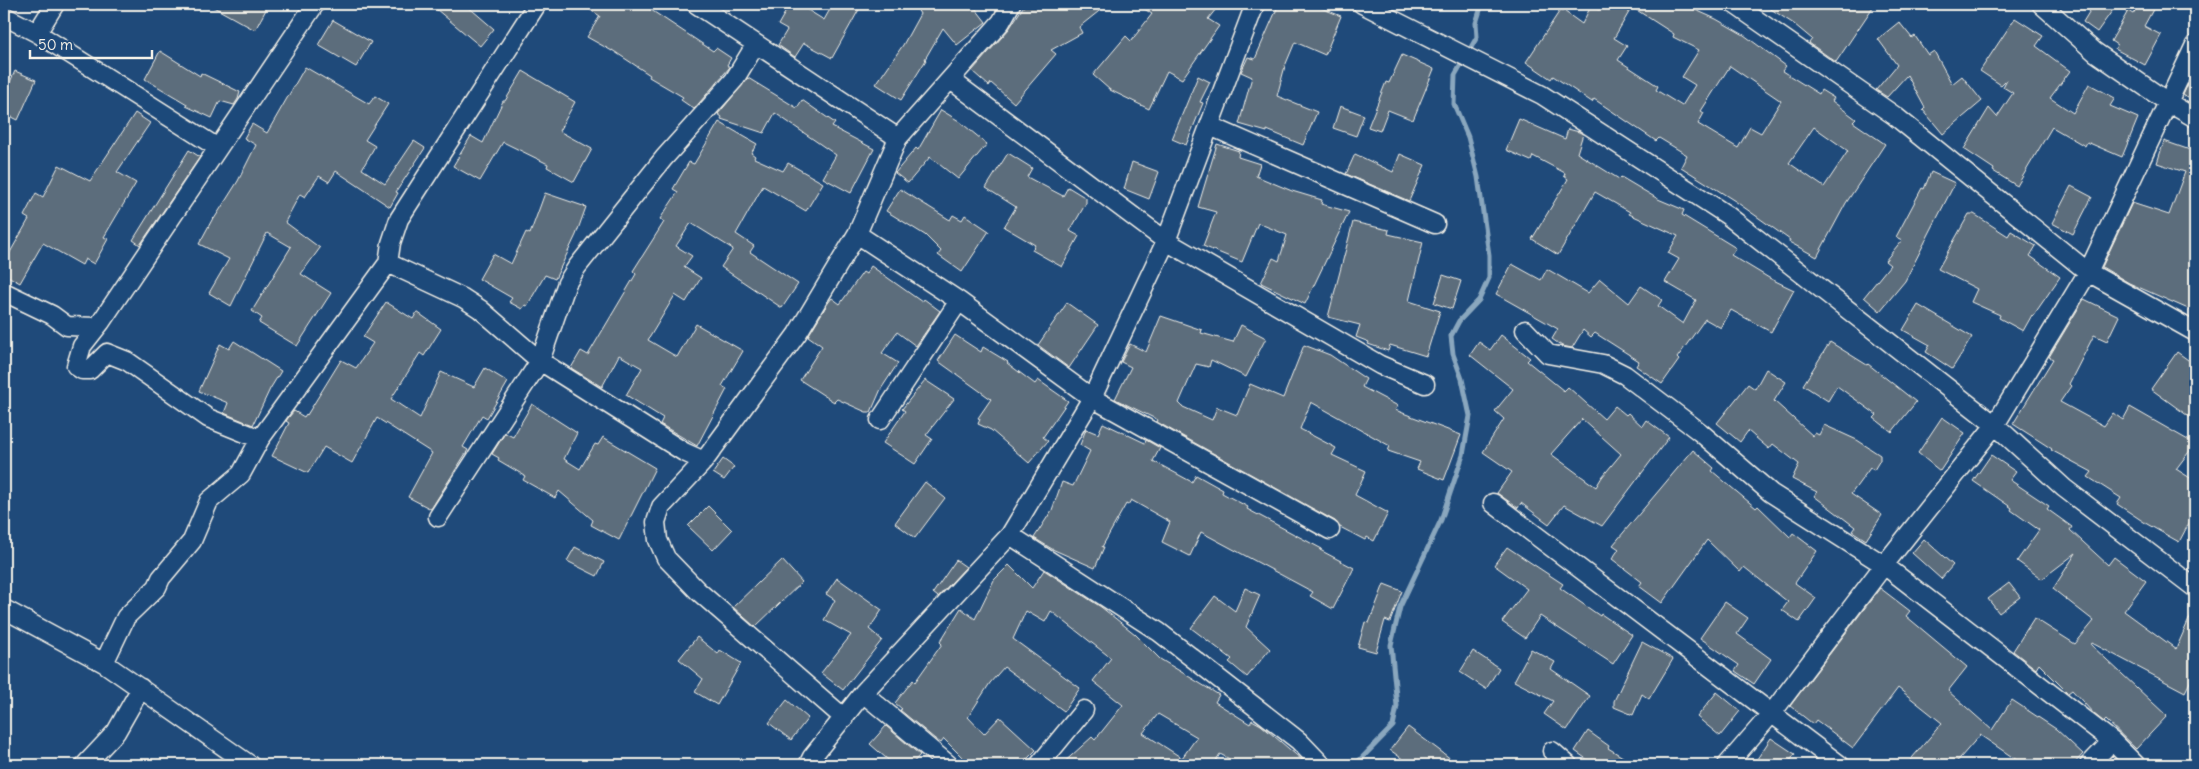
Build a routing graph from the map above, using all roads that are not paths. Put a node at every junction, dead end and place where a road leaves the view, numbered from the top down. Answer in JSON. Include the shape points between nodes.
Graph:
{"nodes":[{"id":1,"x":55,"y":4,"type":"edge"},
{"id":2,"x":315,"y":4,"type":"edge"},
{"id":3,"x":537,"y":4,"type":"edge"},
{"id":4,"x":696,"y":4,"type":"edge"},
{"id":5,"x":1011,"y":4,"type":"edge"},
{"id":6,"x":1255,"y":4,"type":"edge"},
{"id":7,"x":1362,"y":4,"type":"edge"},
{"id":8,"x":1734,"y":4,"type":"edge"},
{"id":9,"x":2041,"y":4,"type":"edge"},
{"id":10,"x":4,"y":16,"type":"edge"},
{"id":11,"x":37,"y":33,"type":"junction"},
{"id":12,"x":756,"y":44,"type":"junction"},
{"id":13,"x":2195,"y":45,"type":"edge"},
{"id":14,"x":951,"y":80,"type":"junction"},
{"id":15,"x":2170,"y":103,"type":"junction"},
{"id":16,"x":2195,"y":118,"type":"edge"},
{"id":17,"x":1210,"y":126,"type":"junction"},
{"id":18,"x":898,"y":138,"type":"junction"},
{"id":19,"x":218,"y":148,"type":"junction"},
{"id":20,"x":1435,"y":224,"type":"dead end"},
{"id":21,"x":857,"y":234,"type":"junction"},
{"id":22,"x":1166,"y":241,"type":"junction"},
{"id":23,"x":388,"y":263,"type":"junction"},
{"id":24,"x":2088,"y":272,"type":"junction"},
{"id":25,"x":4,"y":292,"type":"edge"},
{"id":26,"x":958,"y":301,"type":"junction"},
{"id":27,"x":96,"y":327,"type":"junction"},
{"id":28,"x":1525,"y":330,"type":"dead end"},
{"id":29,"x":2195,"y":332,"type":"edge"},
{"id":30,"x":540,"y":361,"type":"junction"},
{"id":31,"x":1424,"y":384,"type":"dead end"},
{"id":32,"x":1092,"y":398,"type":"junction"},
{"id":33,"x":880,"y":420,"type":"dead end"},
{"id":34,"x":1996,"y":424,"type":"junction"},
{"id":35,"x":260,"y":439,"type":"junction"},
{"id":36,"x":704,"y":461,"type":"junction"},
{"id":37,"x":1493,"y":503,"type":"dead end"},
{"id":38,"x":438,"y":517,"type":"dead end"},
{"id":39,"x":1330,"y":530,"type":"dead end"},
{"id":40,"x":1010,"y":535,"type":"junction"},
{"id":41,"x":1884,"y":565,"type":"junction"},
{"id":42,"x":2195,"y":588,"type":"edge"},
{"id":43,"x":4,"y":609,"type":"edge"},
{"id":44,"x":104,"y":663,"type":"junction"},
{"id":45,"x":140,"y":688,"type":"junction"},
{"id":46,"x":863,"y":693,"type":"junction"},
{"id":47,"x":1084,"y":710,"type":"dead end"},
{"id":48,"x":1772,"y":713,"type":"junction"},
{"id":49,"x":844,"y":718,"type":"junction"},
{"id":50,"x":2112,"y":741,"type":"junction"},
{"id":51,"x":1552,"y":752,"type":"dead end"},
{"id":52,"x":85,"y":765,"type":"edge"},
{"id":53,"x":250,"y":765,"type":"edge"},
{"id":54,"x":808,"y":765,"type":"edge"},
{"id":55,"x":949,"y":765,"type":"edge"},
{"id":56,"x":1039,"y":765,"type":"edge"},
{"id":57,"x":1322,"y":765,"type":"edge"},
{"id":58,"x":1568,"y":765,"type":"edge"},
{"id":59,"x":1726,"y":765,"type":"edge"},
{"id":60,"x":1840,"y":765,"type":"edge"},
{"id":61,"x":2088,"y":765,"type":"edge"},
{"id":62,"x":2136,"y":765,"type":"edge"}],
"edges":[{"from":1,"to":11,"type":"street"},
{"from":2,"to":19,"type":"street"},
{"from":3,"to":23,"type":"street","via":[[400,219]]},
{"from":4,"to":12,"type":"street"},
{"from":5,"to":14,"type":"street","via":[[1001,22]]},
{"from":6,"to":17,"type":"street"},
{"from":7,"to":34,"type":"street","via":[[1542,95],[1727,215]]},
{"from":8,"to":24,"type":"street","via":[[1895,116]]},
{"from":9,"to":15,"type":"street","via":[[2094,52]]},
{"from":10,"to":11,"type":"street"},
{"from":11,"to":19,"type":"street"},
{"from":12,"to":18,"type":"street"},
{"from":12,"to":30,"type":"street","via":[[734,80],[664,158],[576,267],[567,283]]},
{"from":13,"to":15,"type":"street"},
{"from":14,"to":18,"type":"street"},
{"from":14,"to":22,"type":"street"},
{"from":15,"to":16,"type":"street"},
{"from":15,"to":24,"type":"street"},
{"from":17,"to":20,"type":"street"},
{"from":17,"to":22,"type":"street"},
{"from":18,"to":21,"type":"street"},
{"from":19,"to":27,"type":"street"},
{"from":21,"to":26,"type":"street"},
{"from":21,"to":36,"type":"street","via":[[797,334]]},
{"from":22,"to":31,"type":"street","via":[[1380,365]]},
{"from":22,"to":32,"type":"street"},
{"from":23,"to":30,"type":"street","via":[[463,298]]},
{"from":23,"to":35,"type":"street"},
{"from":24,"to":29,"type":"street"},
{"from":24,"to":34,"type":"street"},
{"from":25,"to":27,"type":"street","via":[[52,315],[67,326]]},
{"from":26,"to":32,"type":"street"},
{"from":26,"to":33,"type":"street"},
{"from":27,"to":35,"type":"street","via":[[82,346],[76,366],[90,370],[107,353],[127,362],[208,418]]},
{"from":28,"to":41,"type":"street","via":[[1548,354],[1603,364],[1625,375],[1700,432],[1771,493]]},
{"from":30,"to":36,"type":"street","via":[[684,452]]},
{"from":30,"to":38,"type":"street"},
{"from":32,"to":39,"type":"street"},
{"from":32,"to":40,"type":"street"},
{"from":34,"to":41,"type":"street"},
{"from":34,"to":42,"type":"street","via":[[2064,488]]},
{"from":35,"to":44,"type":"street","via":[[241,474],[209,501],[192,541],[157,587],[126,617]]},
{"from":36,"to":49,"type":"street","via":[[661,507],[656,522],[658,540],[666,558],[698,591]]},
{"from":37,"to":48,"type":"street"},
{"from":40,"to":46,"type":"street"},
{"from":40,"to":57,"type":"street","via":[[1159,632],[1299,741]]},
{"from":41,"to":48,"type":"street"},
{"from":41,"to":50,"type":"street"},
{"from":43,"to":44,"type":"street"},
{"from":44,"to":45,"type":"street"},
{"from":45,"to":52,"type":"street","via":[[116,732]]},
{"from":45,"to":53,"type":"street"},
{"from":46,"to":49,"type":"street"},
{"from":46,"to":55,"type":"street"},
{"from":47,"to":56,"type":"street"},
{"from":48,"to":59,"type":"street"},
{"from":48,"to":60,"type":"street"},
{"from":49,"to":54,"type":"street"},
{"from":50,"to":61,"type":"street"},
{"from":50,"to":62,"type":"street"},
{"from":51,"to":58,"type":"street"}]}
